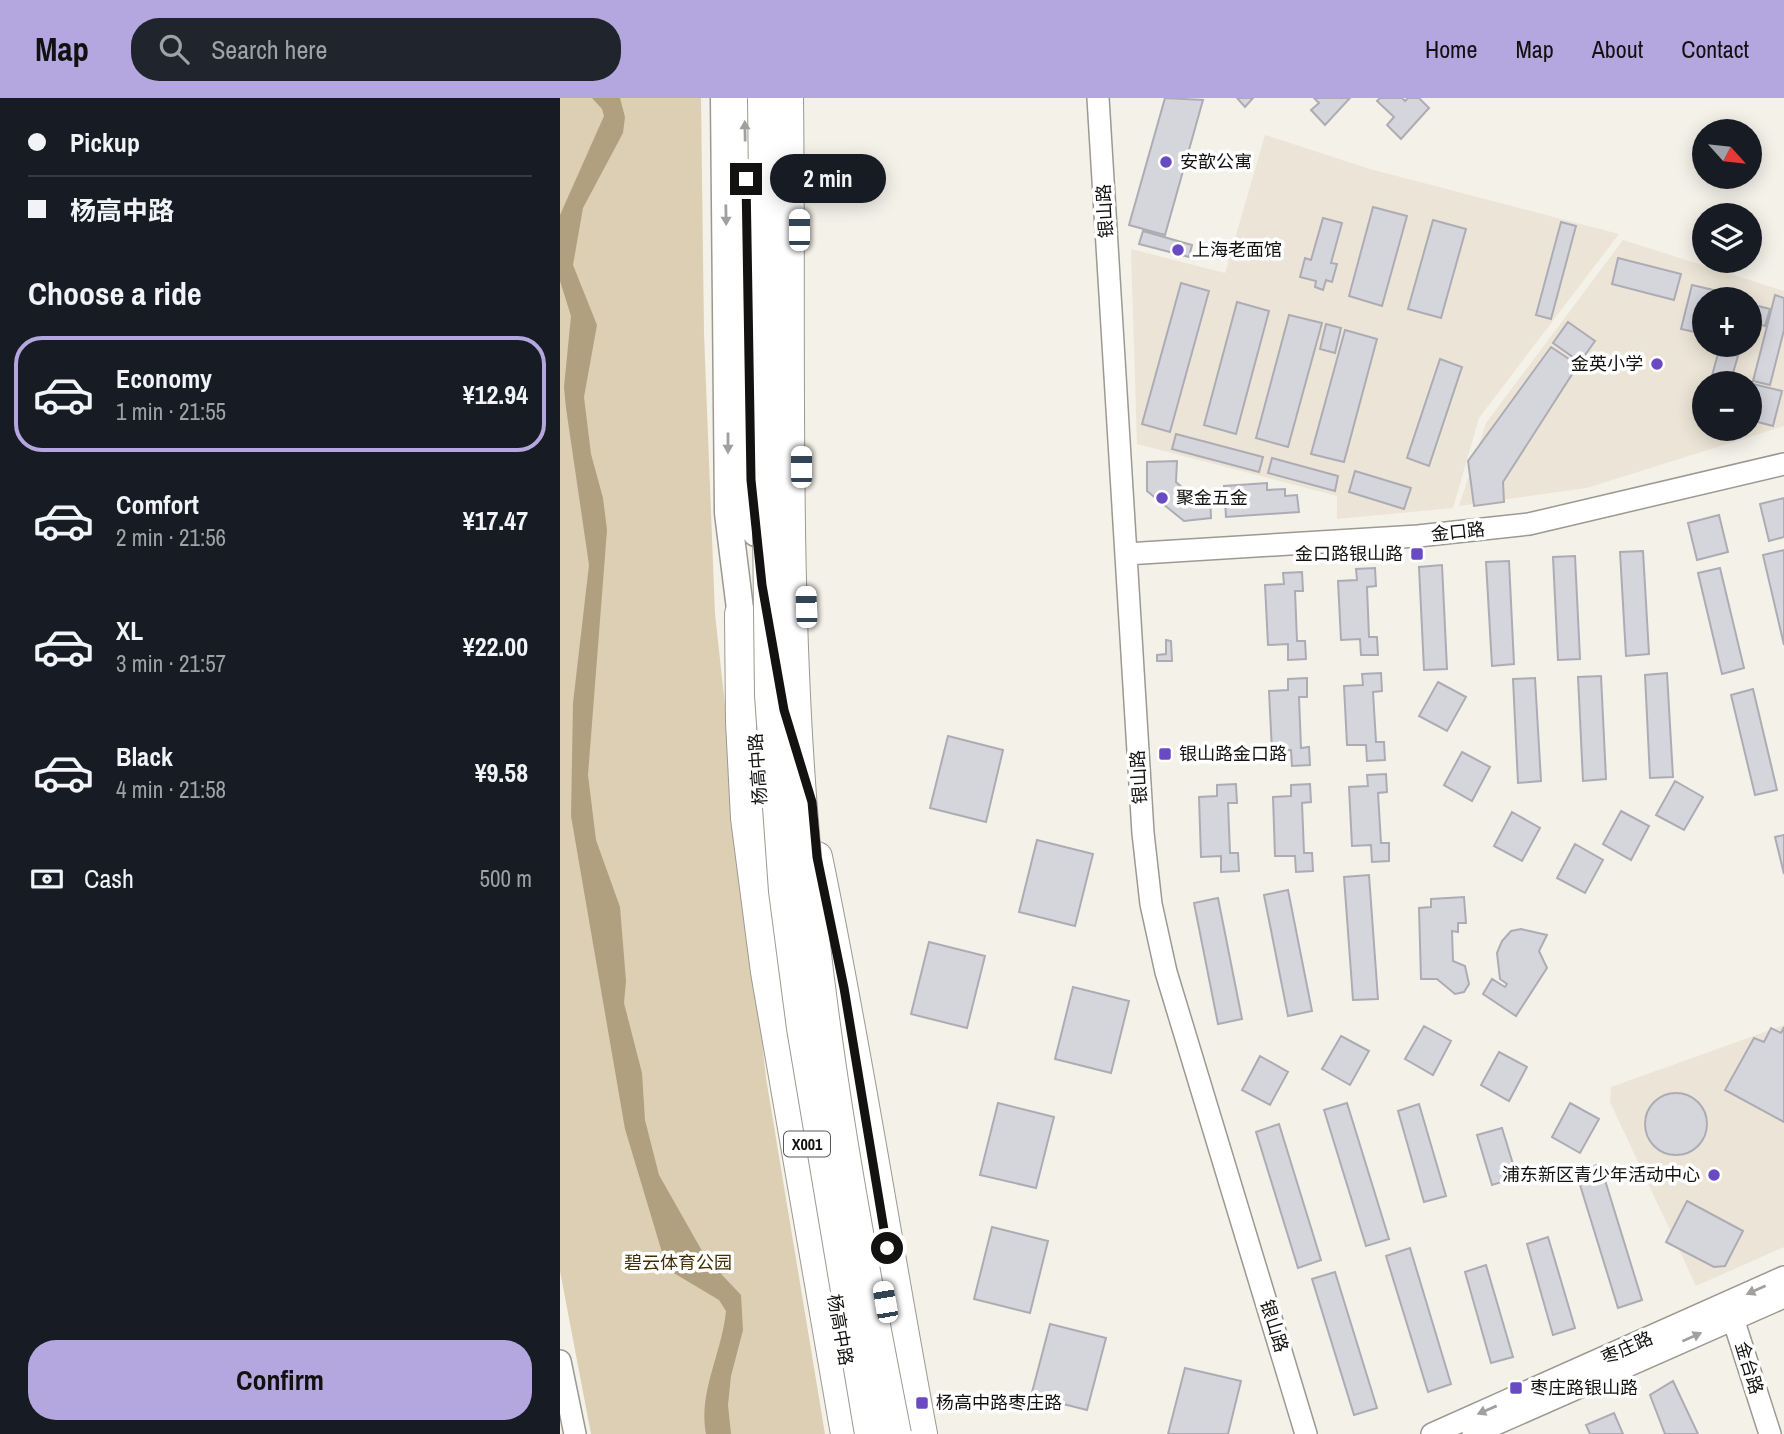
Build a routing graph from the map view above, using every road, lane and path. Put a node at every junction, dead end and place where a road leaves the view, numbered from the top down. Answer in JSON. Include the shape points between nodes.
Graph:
{"nodes":[{"id":1,"x":724,"y":98,"type":"edge"},
{"id":2,"x":745,"y":98,"type":"edge"},
{"id":3,"x":763,"y":98,"type":"edge"},
{"id":4,"x":788,"y":98,"type":"edge"},
{"id":5,"x":798,"y":98,"type":"edge"},
{"id":6,"x":1098,"y":98,"type":"edge"},
{"id":7,"x":1784,"y":464,"type":"edge"},
{"id":8,"x":1126,"y":554,"type":"junction"},
{"id":9,"x":740,"y":614,"type":"junction"},
{"id":10,"x":812,"y":802,"type":"junction"},
{"id":11,"x":817,"y":857,"type":"junction"},
{"id":12,"x":1784,"y":1277,"type":"edge"},
{"id":13,"x":1784,"y":1297,"type":"edge"},
{"id":14,"x":1731,"y":1311,"type":"junction"},
{"id":15,"x":560,"y":1361,"type":"edge"},
{"id":16,"x":575,"y":1434,"type":"edge"},
{"id":17,"x":846,"y":1434,"type":"edge"},
{"id":18,"x":858,"y":1434,"type":"edge"},
{"id":19,"x":870,"y":1434,"type":"edge"},
{"id":20,"x":896,"y":1434,"type":"edge"},
{"id":21,"x":908,"y":1434,"type":"edge"},
{"id":22,"x":922,"y":1434,"type":"edge"},
{"id":23,"x":1306,"y":1434,"type":"edge"},
{"id":24,"x":1432,"y":1434,"type":"edge"},
{"id":25,"x":1473,"y":1434,"type":"edge"},
{"id":26,"x":1770,"y":1434,"type":"edge"}],
"edges":[{"from":1,"to":9,"type":"main road","name":"杨高中路","number":"X001","one_way":true,"via":[[728,513]]},
{"from":10,"to":2,"type":"main road","name":"杨高中路","number":"X001","one_way":true,"via":[[784,710],[762,585],[751,480]]},
{"from":3,"to":19,"type":"highway","name":"杨高中路","number":"X001","bridge":true,"via":[[769,669],[784,891],[802,1028]]},
{"from":4,"to":20,"type":"highway","name":"杨高中路","number":"X001","bridge":true,"via":[[790,460],[803,829],[819,982]]},
{"from":5,"to":10,"type":"main road","number":"X001","via":[[801,467]]},
{"from":6,"to":8,"type":"street","name":"银山路"},
{"from":7,"to":8,"type":"street","name":"金口路","via":[[1529,524],[1418,537]]},
{"from":8,"to":23,"type":"street","name":"银山路","via":[[1150,904],[1166,972]]},
{"from":9,"to":17,"type":"highway","via":[[746,818],[766,972]]},
{"from":9,"to":18,"type":"main road","name":"杨高中路","number":"X001","via":[[756,730],[776,966]]},
{"from":10,"to":11,"type":"main road","name":"杨高中路","number":"X001"},
{"from":11,"to":21,"type":"main road","name":"杨高中路","number":"X001","via":[[822,934]]},
{"from":11,"to":22,"type":"highway"},
{"from":12,"to":14,"type":"street","name":"枣庄路","one_way":true},
{"from":13,"to":14,"type":"street","name":"枣庄路"},
{"from":14,"to":24,"type":"street","name":"枣庄路","one_way":true},
{"from":25,"to":14,"type":"street","name":"枣庄路","one_way":true},
{"from":14,"to":26,"type":"street","name":"金台路"},
{"from":15,"to":16,"type":"street"}]}
